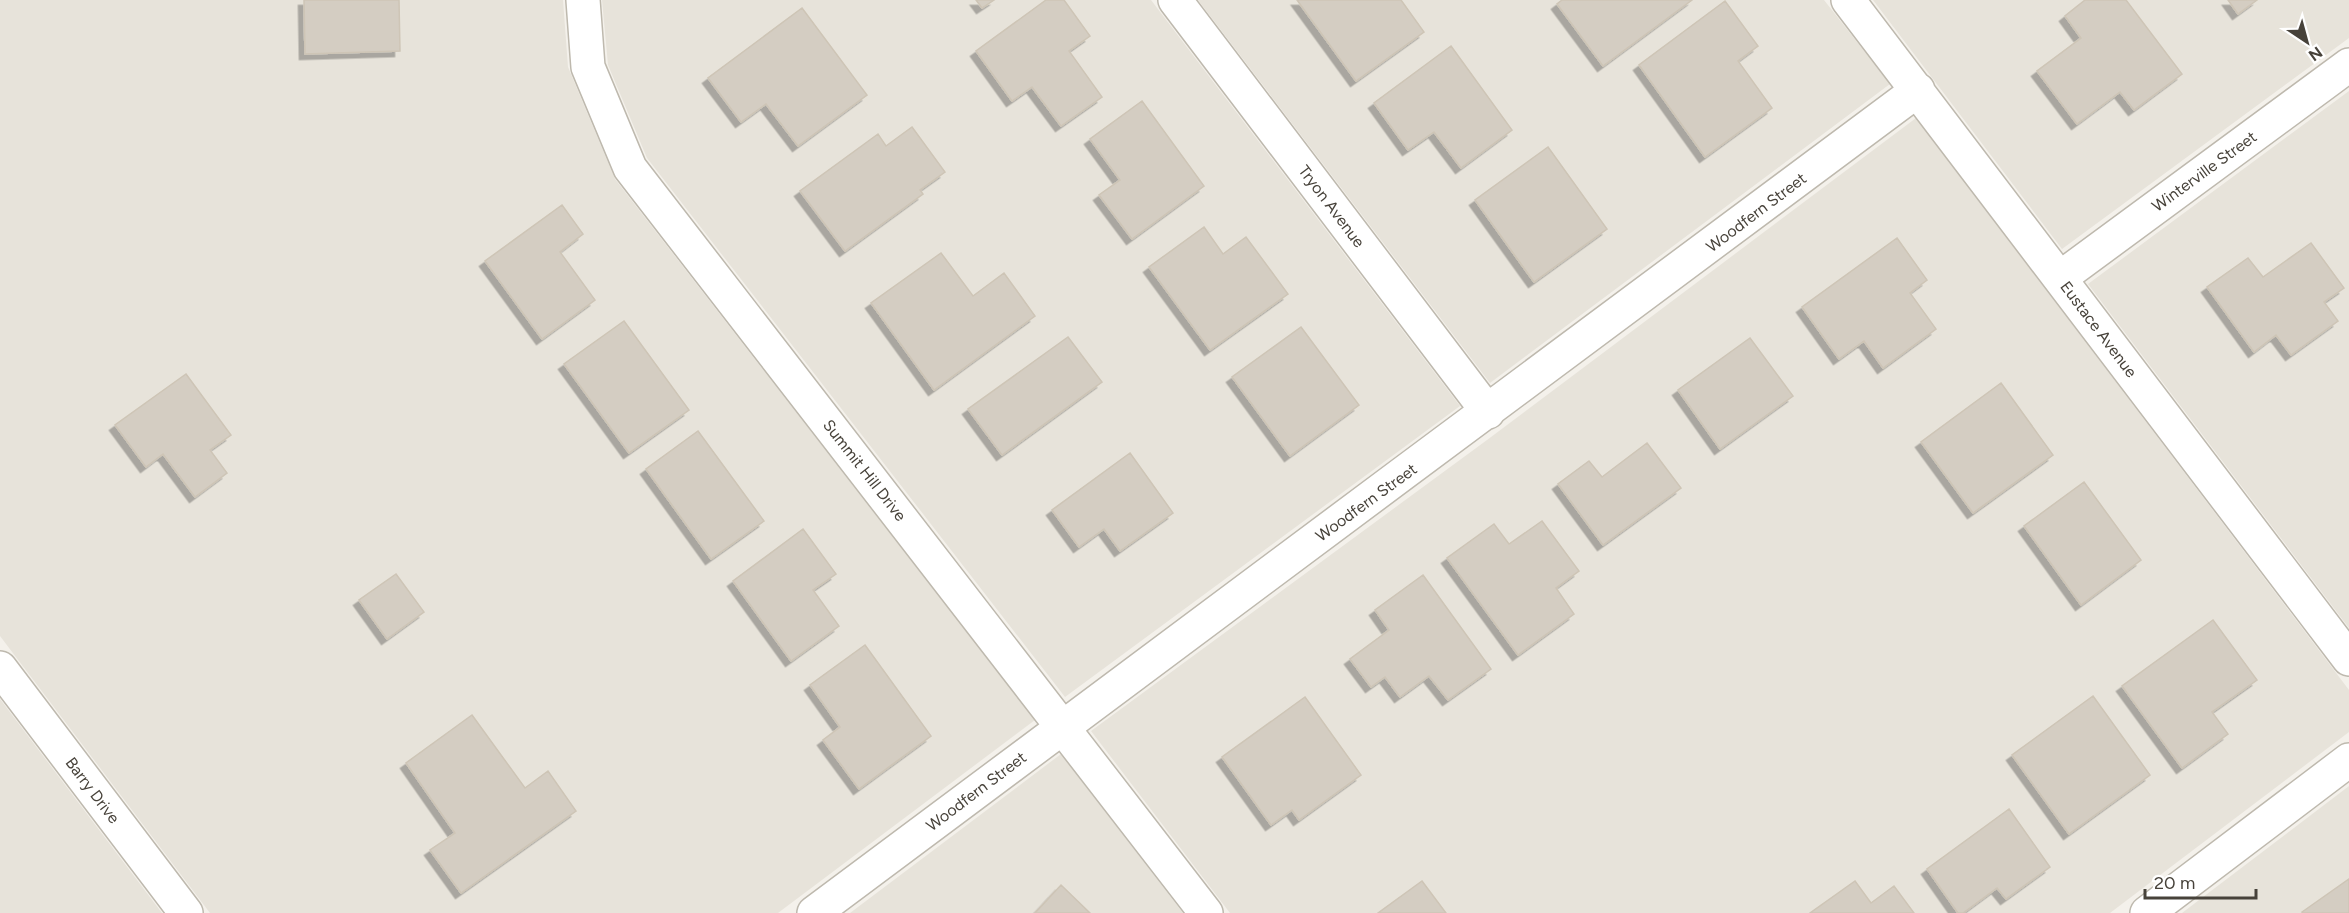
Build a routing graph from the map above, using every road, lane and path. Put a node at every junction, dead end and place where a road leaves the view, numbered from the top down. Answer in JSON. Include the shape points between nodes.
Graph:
{"nodes":[{"id":1,"x":583,"y":0,"type":"edge"},
{"id":2,"x":1175,"y":0,"type":"edge"},
{"id":3,"x":1848,"y":0,"type":"edge"},
{"id":4,"x":2349,"y":64,"type":"edge"},
{"id":5,"x":1918,"y":90,"type":"junction"},
{"id":6,"x":2060,"y":278,"type":"junction"},
{"id":7,"x":1488,"y":412,"type":"junction"},
{"id":8,"x":2349,"y":659,"type":"edge"},
{"id":9,"x":0,"y":668,"type":"edge"},
{"id":10,"x":1063,"y":725,"type":"junction"},
{"id":11,"x":2349,"y":760,"type":"edge"},
{"id":12,"x":186,"y":913,"type":"edge"},
{"id":13,"x":814,"y":913,"type":"edge"},
{"id":14,"x":1206,"y":913,"type":"edge"},
{"id":15,"x":2146,"y":913,"type":"edge"}],
"edges":[{"from":1,"to":10,"type":"street","name":"Summit Hill Drive","via":[[588,67],[630,168]]},
{"from":2,"to":7,"type":"street","name":"Tryon Avenue"},
{"from":3,"to":5,"type":"street","name":"Eustace Avenue"},
{"from":4,"to":6,"type":"street","name":"Winterville Street"},
{"from":5,"to":6,"type":"street","name":"Eustace Avenue"},
{"from":5,"to":7,"type":"street","name":"Woodfern Street"},
{"from":6,"to":8,"type":"street","name":"Eustace Avenue"},
{"from":7,"to":10,"type":"street","name":"Woodfern Street"},
{"from":9,"to":12,"type":"street","name":"Barry Drive"},
{"from":10,"to":13,"type":"street","name":"Woodfern Street"},
{"from":10,"to":14,"type":"street","name":"Summit Hill Drive"},
{"from":11,"to":15,"type":"street"}]}
